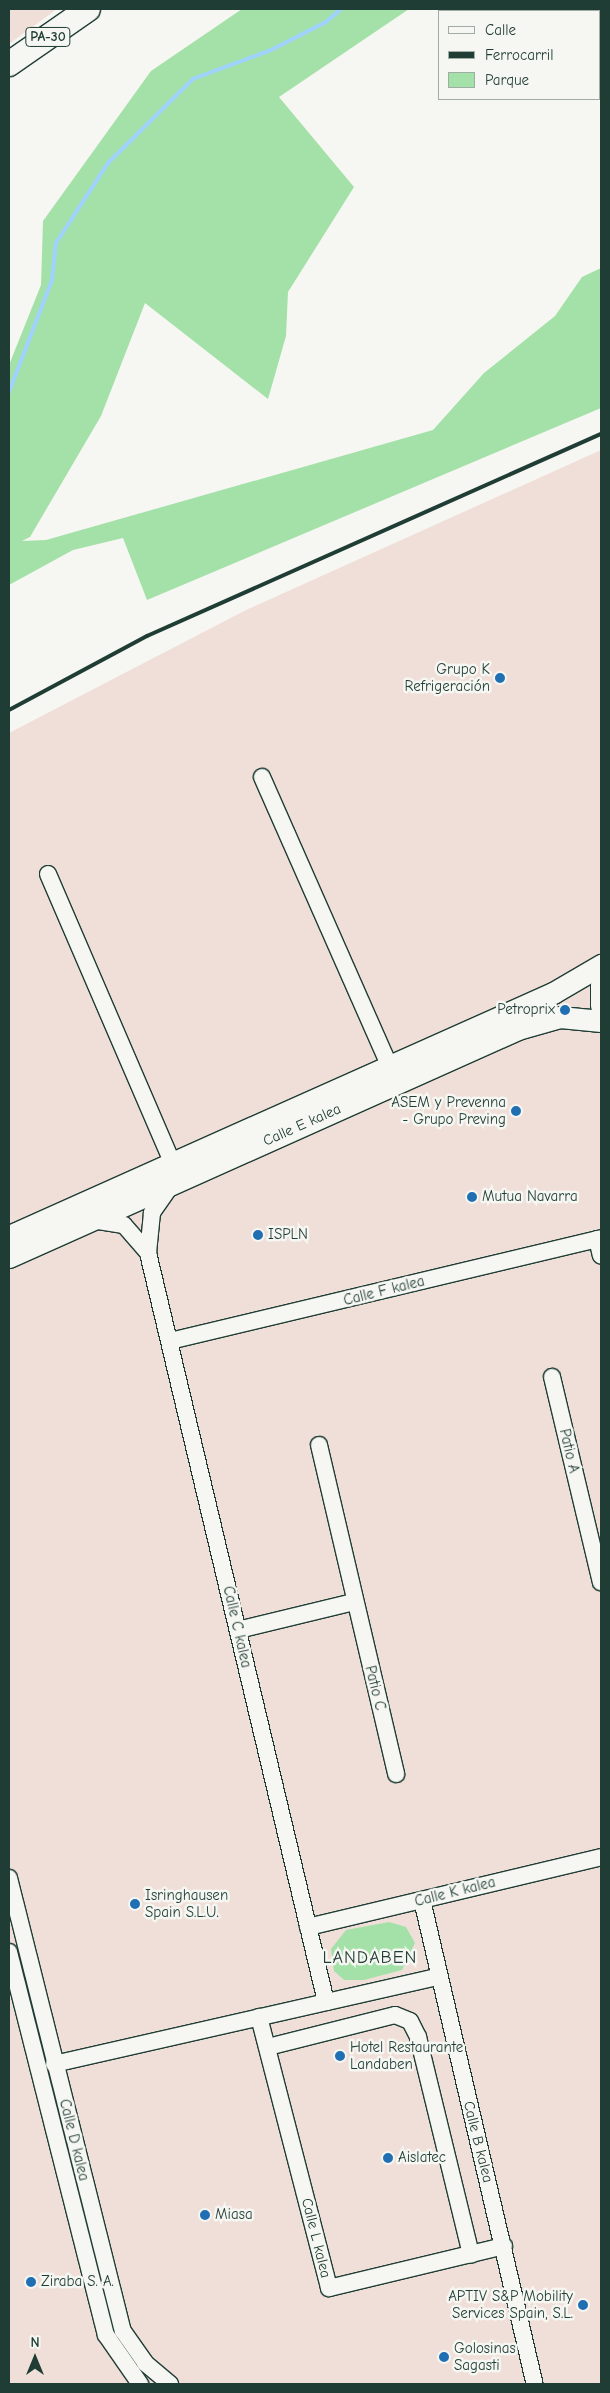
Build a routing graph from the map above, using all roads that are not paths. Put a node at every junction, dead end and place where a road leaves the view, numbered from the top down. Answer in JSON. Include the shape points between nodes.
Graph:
{"nodes":[{"id":1,"x":88,"y":9,"type":"edge"},
{"id":2,"x":9,"y":64,"type":"edge"},
{"id":3,"x":262,"y":777,"type":"dead end"},
{"id":4,"x":48,"y":874,"type":"dead end"},
{"id":5,"x":601,"y":965,"type":"edge"},
{"id":6,"x":601,"y":984,"type":"edge"},
{"id":7,"x":601,"y":1006,"type":"edge"},
{"id":8,"x":601,"y":1021,"type":"edge"},
{"id":9,"x":389,"y":1065,"type":"junction"},
{"id":10,"x":174,"y":1171,"type":"junction"},
{"id":11,"x":89,"y":1220,"type":"junction"},
{"id":12,"x":9,"y":1236,"type":"edge"},
{"id":13,"x":599,"y":1238,"type":"edge"},
{"id":14,"x":148,"y":1253,"type":"junction"},
{"id":15,"x":601,"y":1256,"type":"edge"},
{"id":16,"x":9,"y":1257,"type":"edge"},
{"id":17,"x":170,"y":1341,"type":"junction"},
{"id":18,"x":552,"y":1378,"type":"dead end"},
{"id":19,"x":319,"y":1446,"type":"dead end"},
{"id":20,"x":594,"y":1523,"type":"edge"},
{"id":21,"x":601,"y":1582,"type":"edge"},
{"id":22,"x":354,"y":1602,"type":"junction"},
{"id":23,"x":238,"y":1630,"type":"junction"},
{"id":24,"x":396,"y":1774,"type":"dead end"},
{"id":25,"x":601,"y":1857,"type":"edge"},
{"id":26,"x":9,"y":1878,"type":"edge"},
{"id":27,"x":422,"y":1900,"type":"junction"},
{"id":28,"x":308,"y":1927,"type":"junction"},
{"id":29,"x":9,"y":1952,"type":"edge"},
{"id":30,"x":437,"y":1977,"type":"junction"},
{"id":31,"x":20,"y":1995,"type":"junction"},
{"id":32,"x":326,"y":2002,"type":"junction"},
{"id":33,"x":259,"y":2017,"type":"junction"},
{"id":34,"x":268,"y":2047,"type":"junction"},
{"id":35,"x":54,"y":2064,"type":"junction"},
{"id":36,"x":57,"y":2144,"type":"junction"},
{"id":37,"x":504,"y":2246,"type":"junction"},
{"id":38,"x":471,"y":2255,"type":"junction"},
{"id":39,"x":140,"y":2384,"type":"edge"},
{"id":40,"x":170,"y":2384,"type":"edge"},
{"id":41,"x":535,"y":2384,"type":"edge"}],
"edges":[{"from":1,"to":2,"type":"highway","number":"PA-30"},
{"from":3,"to":9,"type":"street"},
{"from":4,"to":10,"type":"street"},
{"from":5,"to":9,"type":"main road","name":"Calle E kalea","via":[[553,992]]},
{"from":6,"to":7,"type":"main road"},
{"from":8,"to":10,"type":"main road","name":"Calle E kalea","via":[[560,1016],[518,1029]]},
{"from":9,"to":10,"type":"main road","name":"Calle E kalea"},
{"from":10,"to":11,"type":"main road","name":"Calle E kalea"},
{"from":10,"to":12,"type":"main road","name":"Calle E kalea"},
{"from":10,"to":14,"type":"street","via":[[152,1213]]},
{"from":11,"to":14,"type":"street","via":[[124,1225]]},
{"from":11,"to":16,"type":"main road","name":"Calle E kalea"},
{"from":13,"to":15,"type":"street","name":"Calle F kalea"},
{"from":13,"to":17,"type":"street","name":"Calle F kalea"},
{"from":14,"to":17,"type":"street","name":"Calle C kalea"},
{"from":17,"to":23,"type":"street","name":"Calle C kalea"},
{"from":18,"to":20,"type":"street","name":"Patio A"},
{"from":19,"to":22,"type":"street","name":"Patio C"},
{"from":20,"to":21,"type":"street","name":"Patio A"},
{"from":22,"to":23,"type":"street"},
{"from":22,"to":24,"type":"street","name":"Patio C"},
{"from":23,"to":28,"type":"street","name":"Calle C kalea"},
{"from":25,"to":27,"type":"street","name":"Calle K kalea"},
{"from":26,"to":35,"type":"street","name":"Calle D kalea"},
{"from":27,"to":28,"type":"street","name":"Calle K kalea"},
{"from":27,"to":30,"type":"street","name":"Calle B kalea"},
{"from":28,"to":32,"type":"street","name":"Calle C kalea"},
{"from":29,"to":31,"type":"street","name":"Calle D kalea"},
{"from":30,"to":32,"type":"street"},
{"from":30,"to":37,"type":"street","name":"Calle B kalea"},
{"from":31,"to":35,"type":"street","via":[[28,2005],[42,2056]]},
{"from":31,"to":36,"type":"street","name":"Calle D kalea"},
{"from":32,"to":33,"type":"street"},
{"from":33,"to":34,"type":"street","name":"Calle L kalea"},
{"from":33,"to":35,"type":"street"},
{"from":34,"to":38,"type":"street","via":[[395,2015],[410,2020],[418,2037]]},
{"from":34,"to":38,"type":"street","name":"Calle L kalea","via":[[329,2288]]},
{"from":35,"to":36,"type":"street","via":[[49,2085]]},
{"from":35,"to":40,"type":"street","name":"Calle D kalea","via":[[123,2331],[145,2363]]},
{"from":36,"to":39,"type":"street","name":"Calle D kalea","via":[[106,2336]]},
{"from":37,"to":38,"type":"street","name":"Calle L kalea"},
{"from":37,"to":41,"type":"street","name":"Calle B kalea"}]}
